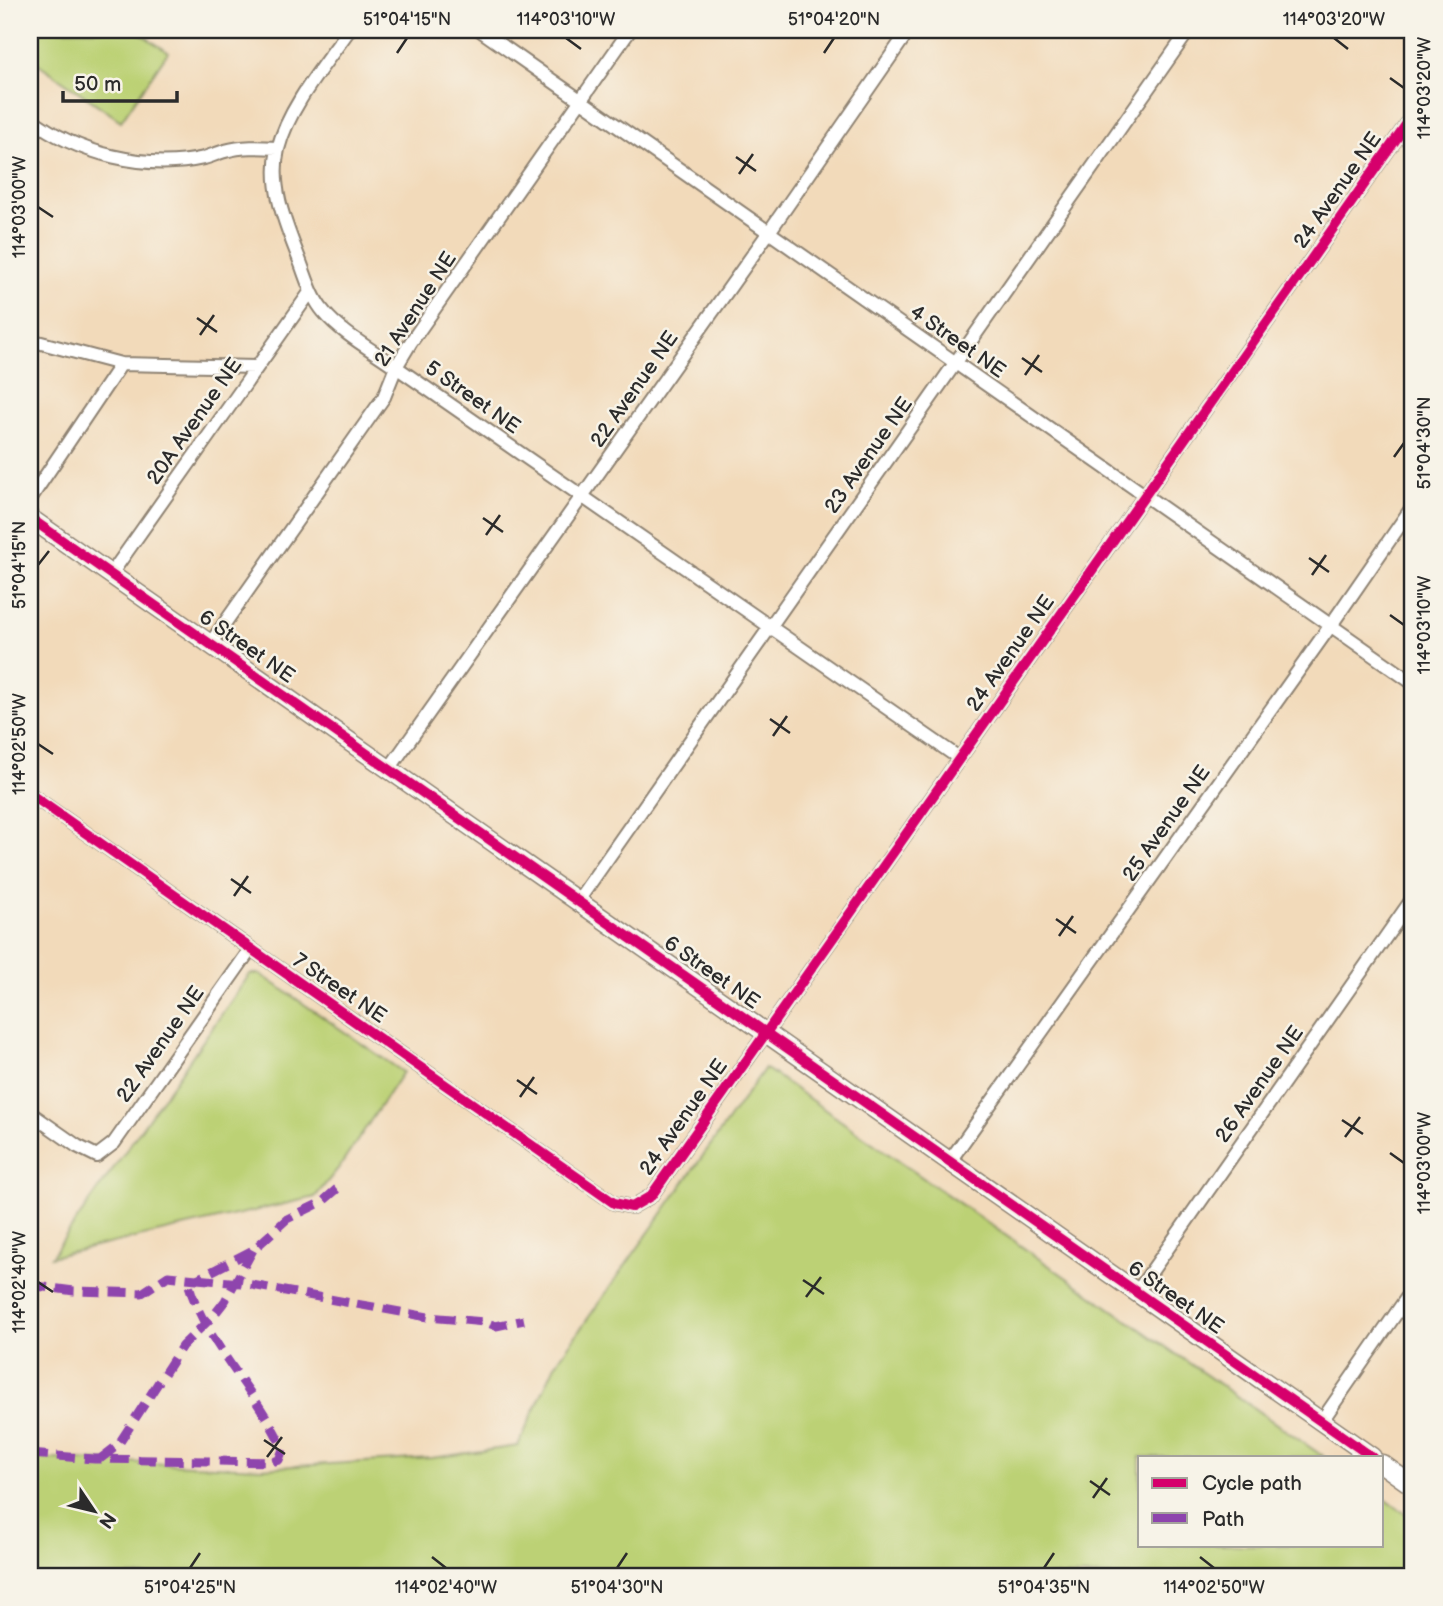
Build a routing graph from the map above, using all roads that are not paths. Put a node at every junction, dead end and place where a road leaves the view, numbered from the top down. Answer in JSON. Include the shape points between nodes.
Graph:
{"nodes":[{"id":1,"x":349,"y":30,"type":"edge"},
{"id":2,"x":480,"y":30,"type":"edge"},
{"id":3,"x":630,"y":30,"type":"edge"},
{"id":4,"x":909,"y":30,"type":"edge"},
{"id":5,"x":1189,"y":30,"type":"edge"},
{"id":6,"x":580,"y":101,"type":"junction"},
{"id":7,"x":1413,"y":115,"type":"edge"},
{"id":8,"x":30,"y":118,"type":"edge"},
{"id":9,"x":278,"y":148,"type":"junction"},
{"id":10,"x":769,"y":232,"type":"junction"},
{"id":11,"x":311,"y":291,"type":"junction"},
{"id":12,"x":30,"y":340,"type":"edge"},
{"id":13,"x":956,"y":363,"type":"junction"},
{"id":14,"x":121,"y":364,"type":"junction"},
{"id":15,"x":256,"y":367,"type":"junction"},
{"id":16,"x":396,"y":367,"type":"junction"},
{"id":17,"x":583,"y":496,"type":"junction"},
{"id":18,"x":1145,"y":496,"type":"junction"},
{"id":19,"x":30,"y":499,"type":"edge"},
{"id":20,"x":1413,"y":506,"type":"edge"},
{"id":21,"x":30,"y":518,"type":"edge"},
{"id":22,"x":111,"y":574,"type":"junction"},
{"id":23,"x":1331,"y":625,"type":"junction"},
{"id":24,"x":769,"y":626,"type":"junction"},
{"id":25,"x":211,"y":644,"type":"junction"},
{"id":26,"x":1413,"y":683,"type":"edge"},
{"id":27,"x":959,"y":758,"type":"junction"},
{"id":28,"x":389,"y":769,"type":"junction"},
{"id":29,"x":30,"y":794,"type":"edge"},
{"id":30,"x":1413,"y":898,"type":"edge"},
{"id":31,"x":577,"y":902,"type":"junction"},
{"id":32,"x":250,"y":950,"type":"junction"},
{"id":33,"x":766,"y":1033,"type":"junction"},
{"id":34,"x":30,"y":1113,"type":"edge"},
{"id":35,"x":949,"y":1162,"type":"junction"},
{"id":36,"x":632,"y":1208,"type":"joint"},
{"id":37,"x":1413,"y":1289,"type":"edge"},
{"id":38,"x":1137,"y":1292,"type":"junction"},
{"id":39,"x":1321,"y":1422,"type":"junction"},
{"id":40,"x":1371,"y":1456,"type":"edge"},
{"id":41,"x":1384,"y":1465,"type":"edge"},
{"id":42,"x":1413,"y":1486,"type":"edge"}],
"edges":[{"from":1,"to":9,"type":"street","via":[[303,97]]},
{"from":2,"to":6,"type":"street","name":"4 Street NE"},
{"from":3,"to":6,"type":"street","name":"21 Avenue NE"},
{"from":4,"to":10,"type":"street","name":"22 Avenue NE"},
{"from":5,"to":13,"type":"street","name":"23 Avenue NE"},
{"from":6,"to":10,"type":"street","name":"4 Street NE"},
{"from":6,"to":16,"type":"street","name":"21 Avenue NE"},
{"from":7,"to":18,"type":"street","name":"24 Avenue NE"},
{"from":8,"to":9,"type":"street","via":[[72,143],[136,160],[182,161],[249,147]]},
{"from":9,"to":11,"type":"street","name":"5 Street NE","via":[[280,207]]},
{"from":10,"to":13,"type":"street","name":"4 Street NE"},
{"from":10,"to":17,"type":"street","name":"22 Avenue NE"},
{"from":11,"to":15,"type":"street","name":"20A Avenue NE"},
{"from":11,"to":16,"type":"street","name":"5 Street NE","via":[[330,319]]},
{"from":12,"to":14,"type":"street"},
{"from":13,"to":18,"type":"street","name":"4 Street NE"},
{"from":13,"to":24,"type":"street","name":"23 Avenue NE"},
{"from":14,"to":15,"type":"street"},
{"from":14,"to":19,"type":"street"},
{"from":15,"to":22,"type":"street","name":"20A Avenue NE"},
{"from":16,"to":17,"type":"street","name":"5 Street NE"},
{"from":16,"to":25,"type":"street","name":"21 Avenue NE","via":[[384,397]]},
{"from":17,"to":24,"type":"street","name":"5 Street NE"},
{"from":17,"to":28,"type":"street","name":"22 Avenue NE"},
{"from":18,"to":23,"type":"street","name":"4 Street NE"},
{"from":18,"to":27,"type":"street","name":"24 Avenue NE"},
{"from":20,"to":23,"type":"street","name":"25 Avenue NE"},
{"from":21,"to":22,"type":"street","name":"6 Street NE"},
{"from":22,"to":25,"type":"street","name":"6 Street NE"},
{"from":23,"to":26,"type":"street","name":"4 Street NE"},
{"from":23,"to":35,"type":"street","name":"25 Avenue NE"},
{"from":24,"to":27,"type":"street","name":"5 Street NE"},
{"from":24,"to":31,"type":"street","name":"23 Avenue NE"},
{"from":25,"to":28,"type":"street","name":"6 Street NE"},
{"from":27,"to":33,"type":"street","name":"24 Avenue NE"},
{"from":28,"to":31,"type":"street","name":"6 Street NE"},
{"from":29,"to":32,"type":"street","name":"7 Street NE"},
{"from":30,"to":38,"type":"street","name":"26 Avenue NE"},
{"from":31,"to":33,"type":"street","name":"6 Street NE"},
{"from":32,"to":34,"type":"street","name":"22 Avenue NE","via":[[114,1143],[97,1156]]},
{"from":32,"to":36,"type":"street","name":"7 Street NE","via":[[614,1203]]},
{"from":33,"to":35,"type":"street","name":"6 Street NE"},
{"from":33,"to":36,"type":"street","name":"24 Avenue NE","via":[[651,1196]]},
{"from":35,"to":38,"type":"street","name":"6 Street NE"},
{"from":37,"to":39,"type":"street"},
{"from":38,"to":39,"type":"street","name":"6 Street NE"},
{"from":39,"to":40,"type":"street","name":"6 Street NE"},
{"from":41,"to":42,"type":"street"}]}
